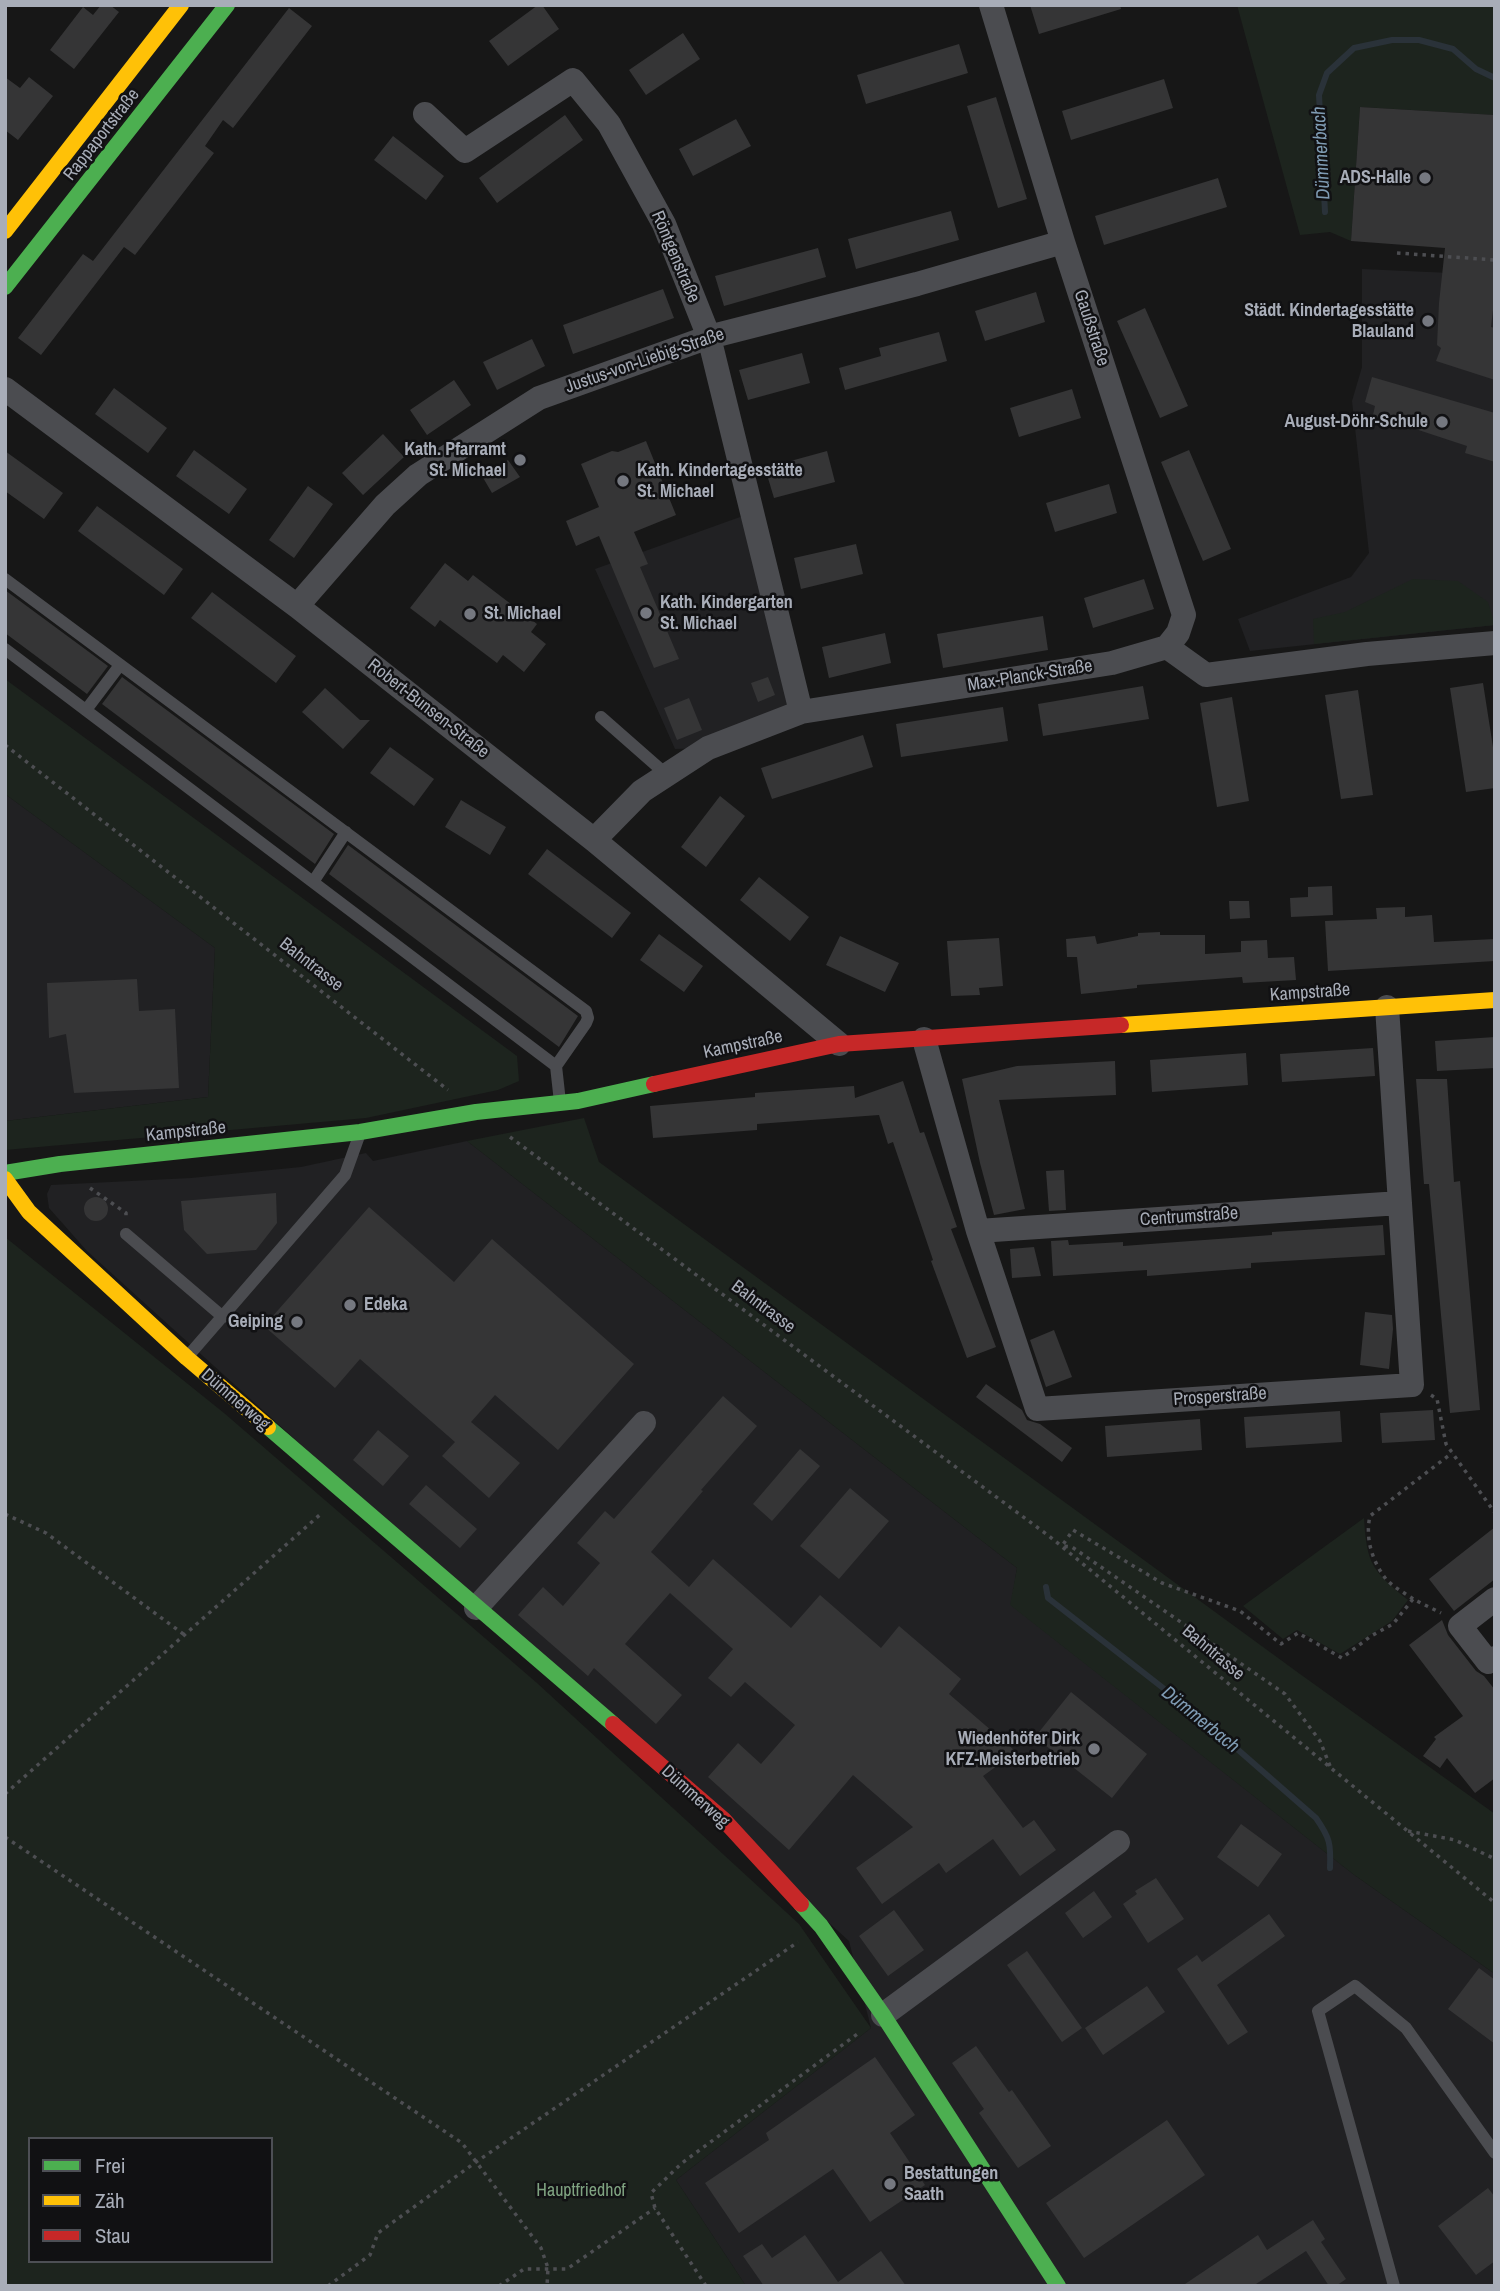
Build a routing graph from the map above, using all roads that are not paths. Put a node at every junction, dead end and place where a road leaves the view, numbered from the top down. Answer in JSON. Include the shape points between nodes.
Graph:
{"nodes":[{"id":1,"x":181,"y":5,"type":"edge"},
{"id":2,"x":227,"y":5,"type":"edge"},
{"id":3,"x":991,"y":5,"type":"edge"},
{"id":4,"x":425,"y":114,"type":"dead end"},
{"id":5,"x":5,"y":231,"type":"edge"},
{"id":6,"x":1063,"y":242,"type":"junction"},
{"id":7,"x":5,"y":287,"type":"edge"},
{"id":8,"x":709,"y":337,"type":"junction"},
{"id":9,"x":5,"y":389,"type":"edge"},
{"id":10,"x":5,"y":579,"type":"edge"},
{"id":11,"x":297,"y":606,"type":"junction"},
{"id":12,"x":1495,"y":643,"type":"edge"},
{"id":13,"x":1167,"y":648,"type":"junction"},
{"id":14,"x":5,"y":649,"type":"edge"},
{"id":15,"x":120,"y":665,"type":"junction"},
{"id":16,"x":86,"y":710,"type":"junction"},
{"id":17,"x":801,"y":712,"type":"junction"},
{"id":18,"x":601,"y":717,"type":"dead end"},
{"id":19,"x":667,"y":775,"type":"junction"},
{"id":20,"x":346,"y":832,"type":"junction"},
{"id":21,"x":594,"y":840,"type":"junction"},
{"id":22,"x":313,"y":882,"type":"junction"},
{"id":23,"x":1495,"y":1000,"type":"edge"},
{"id":24,"x":1387,"y":1007,"type":"junction"},
{"id":25,"x":924,"y":1038,"type":"junction"},
{"id":26,"x":839,"y":1044,"type":"junction"},
{"id":27,"x":556,"y":1066,"type":"junction"},
{"id":28,"x":561,"y":1103,"type":"junction"},
{"id":29,"x":360,"y":1132,"type":"junction"},
{"id":30,"x":5,"y":1173,"type":"edge"},
{"id":31,"x":5,"y":1179,"type":"edge"},
{"id":32,"x":1400,"y":1203,"type":"junction"},
{"id":33,"x":978,"y":1231,"type":"junction"},
{"id":34,"x":126,"y":1234,"type":"road end"},
{"id":35,"x":223,"y":1317,"type":"junction"},
{"id":36,"x":187,"y":1358,"type":"junction"},
{"id":37,"x":643,"y":1423,"type":"dead end"},
{"id":38,"x":1495,"y":1599,"type":"edge"},
{"id":39,"x":476,"y":1608,"type":"junction"},
{"id":40,"x":1495,"y":1658,"type":"edge"},
{"id":41,"x":1118,"y":1842,"type":"dead end"},
{"id":42,"x":883,"y":2015,"type":"junction"},
{"id":43,"x":1495,"y":2153,"type":"edge"},
{"id":44,"x":1058,"y":2286,"type":"edge"},
{"id":45,"x":1394,"y":2286,"type":"edge"}],
"edges":[{"from":1,"to":5,"type":"street","name":"Rappaportstraße"},
{"from":2,"to":7,"type":"street","name":"Rappaportstraße"},
{"from":3,"to":6,"type":"street","name":"Gaußstraße"},
{"from":4,"to":8,"type":"street","name":"Röntgenstraße","via":[[465,151],[573,80],[609,124],[664,224]]},
{"from":6,"to":8,"type":"street","name":"Justus-von-Liebig-Straße"},
{"from":6,"to":13,"type":"street","name":"Gaußstraße","via":[[1184,614]]},
{"from":8,"to":11,"type":"street","name":"Justus-von-Liebig-Straße","via":[[539,398],[418,475],[385,505]]},
{"from":8,"to":17,"type":"street","name":"Röntgenstraße"},
{"from":9,"to":11,"type":"street","name":"Robert-Bunsen-Straße"},
{"from":10,"to":15,"type":"lane"},
{"from":11,"to":21,"type":"street","name":"Robert-Bunsen-Straße"},
{"from":12,"to":13,"type":"street","via":[[1206,675]]},
{"from":13,"to":17,"type":"street","name":"Max-Planck-Straße","via":[[1112,663]]},
{"from":14,"to":16,"type":"lane"},
{"from":15,"to":16,"type":"lane"},
{"from":15,"to":20,"type":"lane"},
{"from":16,"to":22,"type":"lane"},
{"from":17,"to":19,"type":"street","name":"Max-Planck-Straße","via":[[708,748]]},
{"from":18,"to":19,"type":"lane"},
{"from":19,"to":21,"type":"street","name":"Max-Planck-Straße","via":[[642,791]]},
{"from":20,"to":22,"type":"lane"},
{"from":20,"to":27,"type":"lane","via":[[586,1011],[586,1023]]},
{"from":21,"to":26,"type":"street","name":"Robert-Bunsen-Straße"},
{"from":22,"to":27,"type":"lane"},
{"from":23,"to":24,"type":"street","name":"Kampstraße"},
{"from":24,"to":25,"type":"street","name":"Kampstraße"},
{"from":24,"to":32,"type":"street"},
{"from":25,"to":26,"type":"street","name":"Kampstraße"},
{"from":25,"to":33,"type":"street","name":"Prosperstraße"},
{"from":26,"to":28,"type":"street","name":"Kampstraße"},
{"from":27,"to":28,"type":"lane"},
{"from":28,"to":29,"type":"street","name":"Kampstraße"},
{"from":29,"to":30,"type":"street","name":"Kampstraße"},
{"from":29,"to":35,"type":"lane","via":[[345,1175]]},
{"from":31,"to":36,"type":"street","name":"Dümmerweg","via":[[29,1212]]},
{"from":32,"to":33,"type":"street","name":"Centrumstraße"},
{"from":32,"to":33,"type":"street","name":"Prosperstraße","via":[[1412,1385],[1037,1409]]},
{"from":34,"to":35,"type":"lane"},
{"from":35,"to":36,"type":"lane"},
{"from":36,"to":39,"type":"street","name":"Dümmerweg"},
{"from":37,"to":39,"type":"street"},
{"from":38,"to":40,"type":"street","via":[[1460,1626],[1488,1662]]},
{"from":39,"to":42,"type":"street","name":"Dümmerweg","via":[[723,1819],[821,1926]]},
{"from":41,"to":42,"type":"street"},
{"from":42,"to":44,"type":"street","name":"Dümmerweg"},
{"from":43,"to":45,"type":"lane","via":[[1406,2028],[1355,1986],[1318,2011]]}]}
